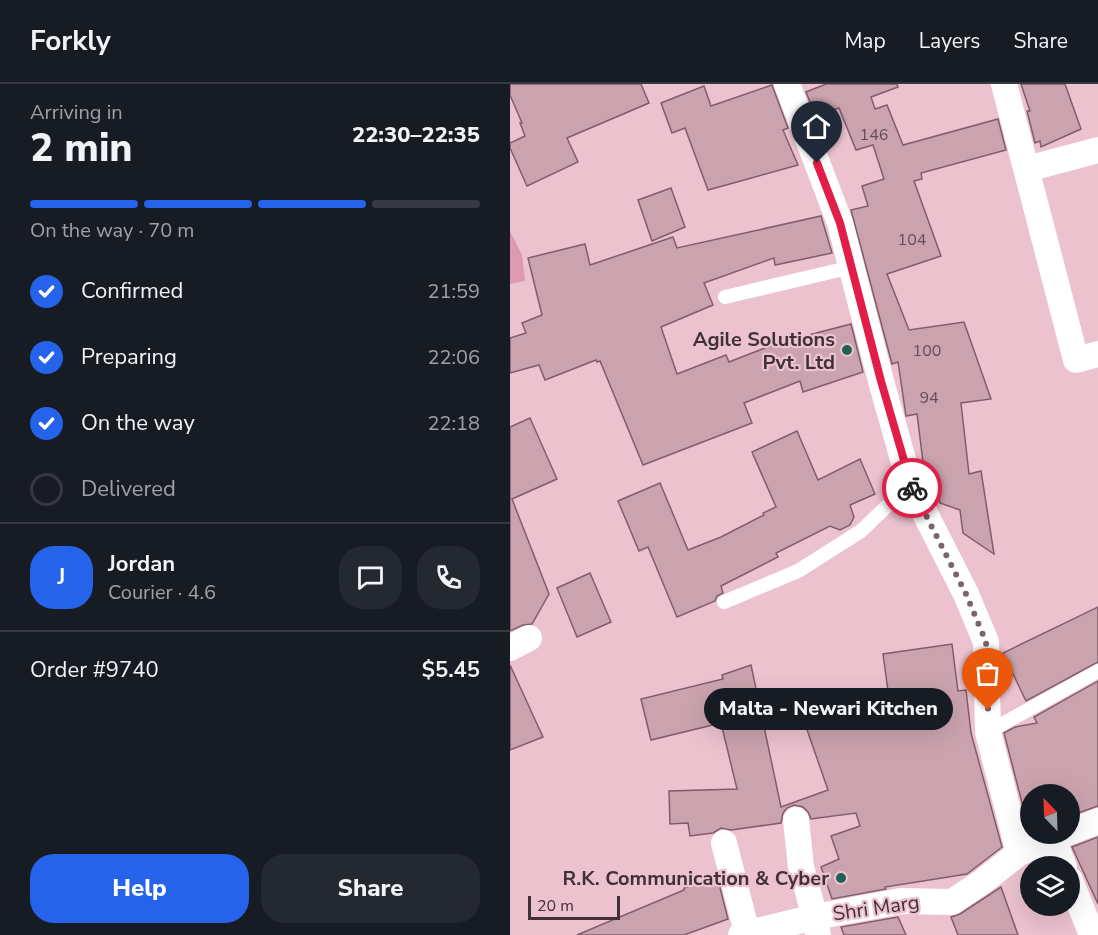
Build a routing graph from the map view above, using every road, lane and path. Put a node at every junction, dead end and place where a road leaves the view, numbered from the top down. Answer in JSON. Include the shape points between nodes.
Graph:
{"nodes":[{"id":1,"x":787,"y":84,"type":"edge"},
{"id":2,"x":1004,"y":84,"type":"edge"},
{"id":3,"x":1098,"y":150,"type":"edge"},
{"id":4,"x":1027,"y":169,"type":"junction"},
{"id":5,"x":852,"y":267,"type":"junction"},
{"id":6,"x":725,"y":297,"type":"dead end"},
{"id":7,"x":1098,"y":354,"type":"edge"},
{"id":8,"x":910,"y":484,"type":"junction"},
{"id":9,"x":724,"y":602,"type":"dead end"},
{"id":10,"x":1098,"y":671,"type":"edge"},
{"id":11,"x":988,"y":732,"type":"junction"},
{"id":12,"x":796,"y":820,"type":"dead end"},
{"id":13,"x":1098,"y":821,"type":"edge"},
{"id":14,"x":1080,"y":828,"type":"edge"},
{"id":15,"x":724,"y":843,"type":"dead end"},
{"id":16,"x":1041,"y":844,"type":"edge"},
{"id":17,"x":1019,"y":853,"type":"junction"},
{"id":18,"x":1080,"y":905,"type":"edge"},
{"id":19,"x":816,"y":926,"type":"edge"},
{"id":20,"x":744,"y":934,"type":"edge"},
{"id":21,"x":1092,"y":935,"type":"edge"}],
"edges":[{"from":1,"to":5,"type":"street","via":[[840,223]]},
{"from":2,"to":4,"type":"street"},
{"from":3,"to":4,"type":"street"},
{"from":4,"to":7,"type":"street","via":[[1076,360]]},
{"from":5,"to":6,"type":"lane"},
{"from":5,"to":8,"type":"street"},
{"from":8,"to":9,"type":"lane","via":[[861,531],[798,571]]},
{"from":8,"to":11,"type":"street","via":[[986,642]]},
{"from":10,"to":11,"type":"lane"},
{"from":11,"to":17,"type":"street"},
{"from":12,"to":19,"type":"street","via":[[801,867]]},
{"from":13,"to":14,"type":"street","name":"Shri Marg"},
{"from":15,"to":20,"type":"street"},
{"from":16,"to":17,"type":"street","name":"Shri Marg"},
{"from":17,"to":19,"type":"street","name":"Shri Marg","via":[[952,902],[901,901]]},
{"from":18,"to":21,"type":"street"},
{"from":19,"to":20,"type":"street","name":"Shri Marg"}]}
